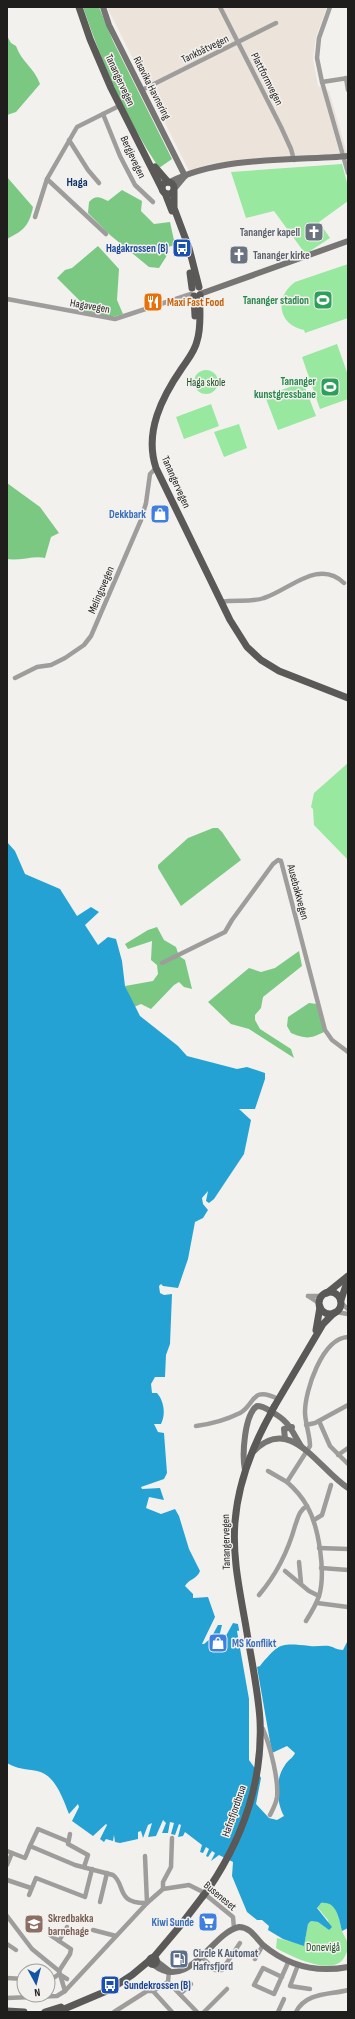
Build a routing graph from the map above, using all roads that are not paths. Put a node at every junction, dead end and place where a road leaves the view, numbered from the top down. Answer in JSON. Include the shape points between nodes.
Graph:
{"nodes":[{"id":1,"x":79,"y":7,"type":"edge"},
{"id":2,"x":103,"y":7,"type":"edge"},
{"id":3,"x":220,"y":7,"type":"edge"},
{"id":4,"x":330,"y":7,"type":"edge"},
{"id":5,"x":276,"y":23,"type":"dead end"},
{"id":6,"x":238,"y":43,"type":"junction"},
{"id":7,"x":347,"y":78,"type":"edge"},
{"id":8,"x":322,"y":82,"type":"junction"},
{"id":9,"x":142,"y":90,"type":"junction"},
{"id":10,"x":348,"y":90,"type":"edge"},
{"id":11,"x":119,"y":106,"type":"junction"},
{"id":12,"x":103,"y":114,"type":"junction"},
{"id":13,"x":69,"y":140,"type":"junction"},
{"id":14,"x":348,"y":156,"type":"edge"},
{"id":15,"x":147,"y":160,"type":"junction"},
{"id":16,"x":294,"y":160,"type":"junction"},
{"id":17,"x":348,"y":173,"type":"edge"},
{"id":18,"x":185,"y":176,"type":"junction"},
{"id":19,"x":47,"y":179,"type":"junction"},
{"id":20,"x":99,"y":183,"type":"dead end"},
{"id":21,"x":172,"y":186,"type":"junction"},
{"id":22,"x":164,"y":191,"type":"junction"},
{"id":23,"x":153,"y":202,"type":"dead end"},
{"id":24,"x":36,"y":217,"type":"dead end"},
{"id":25,"x":106,"y":234,"type":"dead end"},
{"id":26,"x":348,"y":242,"type":"edge"},
{"id":27,"x":196,"y":292,"type":"junction"},
{"id":28,"x":7,"y":299,"type":"edge"},
{"id":29,"x":156,"y":468,"type":"junction"},
{"id":30,"x":344,"y":583,"type":"dead end"},
{"id":31,"x":221,"y":602,"type":"junction"},
{"id":32,"x":15,"y":678,"type":"dead end"},
{"id":33,"x":348,"y":698,"type":"edge"},
{"id":34,"x":162,"y":963,"type":"dead end"},
{"id":35,"x":348,"y":1052,"type":"edge"},
{"id":36,"x":348,"y":1276,"type":"edge"},
{"id":37,"x":348,"y":1279,"type":"edge"},
{"id":38,"x":325,"y":1295,"type":"junction"},
{"id":39,"x":341,"y":1302,"type":"junction"},
{"id":40,"x":320,"y":1305,"type":"junction"},
{"id":41,"x":348,"y":1309,"type":"edge"},
{"id":42,"x":335,"y":1313,"type":"junction"},
{"id":43,"x":348,"y":1314,"type":"edge"},
{"id":44,"x":348,"y":1337,"type":"edge"},
{"id":45,"x":311,"y":1343,"type":"junction"},
{"id":46,"x":278,"y":1399,"type":"junction"},
{"id":47,"x":348,"y":1405,"type":"edge"},
{"id":48,"x":320,"y":1421,"type":"junction"},
{"id":49,"x":306,"y":1425,"type":"junction"},
{"id":50,"x":196,"y":1426,"type":"dead end"},
{"id":51,"x":292,"y":1427,"type":"junction"},
{"id":52,"x":285,"y":1439,"type":"junction"},
{"id":53,"x":301,"y":1446,"type":"junction"},
{"id":54,"x":348,"y":1448,"type":"edge"},
{"id":55,"x":307,"y":1451,"type":"junction"},
{"id":56,"x":338,"y":1454,"type":"junction"},
{"id":57,"x":250,"y":1456,"type":"junction"},
{"id":58,"x":348,"y":1464,"type":"edge"},
{"id":59,"x":245,"y":1471,"type":"junction"},
{"id":60,"x":268,"y":1471,"type":"dead end"},
{"id":61,"x":287,"y":1482,"type":"junction"},
{"id":62,"x":331,"y":1485,"type":"dead end"},
{"id":63,"x":348,"y":1488,"type":"edge"},
{"id":64,"x":307,"y":1506,"type":"junction"},
{"id":65,"x":314,"y":1520,"type":"junction"},
{"id":66,"x":319,"y":1548,"type":"junction"},
{"id":67,"x":348,"y":1550,"type":"edge"},
{"id":68,"x":299,"y":1562,"type":"dead end"},
{"id":69,"x":321,"y":1568,"type":"junction"},
{"id":70,"x":348,"y":1570,"type":"edge"},
{"id":71,"x":285,"y":1571,"type":"dead end"},
{"id":72,"x":301,"y":1583,"type":"junction"},
{"id":73,"x":258,"y":1586,"type":"dead end"},
{"id":74,"x":263,"y":1590,"type":"junction"},
{"id":75,"x":259,"y":1595,"type":"dead end"},
{"id":76,"x":319,"y":1596,"type":"junction"},
{"id":77,"x":317,"y":1603,"type":"junction"},
{"id":78,"x":348,"y":1607,"type":"edge"},
{"id":79,"x":306,"y":1621,"type":"dead end"},
{"id":80,"x":263,"y":1729,"type":"dead end"},
{"id":81,"x":259,"y":1756,"type":"joint"},
{"id":82,"x":270,"y":1815,"type":"dead end"},
{"id":83,"x":70,"y":1834,"type":"dead end"},
{"id":84,"x":172,"y":1838,"type":"dead end"},
{"id":85,"x":67,"y":1842,"type":"junction"},
{"id":86,"x":30,"y":1846,"type":"junction"},
{"id":87,"x":10,"y":1852,"type":"edge"},
{"id":88,"x":146,"y":1856,"type":"dead end"},
{"id":89,"x":7,"y":1865,"type":"edge"},
{"id":90,"x":84,"y":1867,"type":"junction"},
{"id":91,"x":92,"y":1869,"type":"junction"},
{"id":92,"x":107,"y":1873,"type":"junction"},
{"id":93,"x":7,"y":1880,"type":"edge"},
{"id":94,"x":31,"y":1888,"type":"junction"},
{"id":95,"x":164,"y":1890,"type":"junction"},
{"id":96,"x":29,"y":1895,"type":"dead end"},
{"id":97,"x":100,"y":1902,"type":"dead end"},
{"id":98,"x":147,"y":1903,"type":"junction"},
{"id":99,"x":7,"y":1916,"type":"edge"},
{"id":100,"x":67,"y":1927,"type":"dead end"},
{"id":101,"x":234,"y":1928,"type":"junction"},
{"id":102,"x":93,"y":1930,"type":"dead end"},
{"id":103,"x":50,"y":1935,"type":"dead end"},
{"id":104,"x":116,"y":1936,"type":"junction"},
{"id":105,"x":59,"y":1941,"type":"junction"},
{"id":106,"x":240,"y":1943,"type":"dead end"},
{"id":107,"x":7,"y":1944,"type":"edge"},
{"id":108,"x":263,"y":1945,"type":"junction"},
{"id":109,"x":16,"y":1950,"type":"dead end"},
{"id":110,"x":202,"y":1957,"type":"junction"},
{"id":111,"x":254,"y":1959,"type":"dead end"},
{"id":112,"x":153,"y":1961,"type":"junction"},
{"id":113,"x":288,"y":1962,"type":"junction"},
{"id":114,"x":298,"y":1965,"type":"junction"},
{"id":115,"x":348,"y":1967,"type":"edge"},
{"id":116,"x":169,"y":1971,"type":"junction"},
{"id":117,"x":59,"y":1973,"type":"junction"},
{"id":118,"x":56,"y":1976,"type":"edge"},
{"id":119,"x":282,"y":1977,"type":"junction"},
{"id":120,"x":67,"y":1979,"type":"dead end"},
{"id":121,"x":168,"y":1982,"type":"junction"},
{"id":122,"x":191,"y":1984,"type":"dead end"},
{"id":123,"x":227,"y":1989,"type":"dead end"},
{"id":124,"x":310,"y":1989,"type":"dead end"},
{"id":125,"x":348,"y":1990,"type":"edge"},
{"id":126,"x":65,"y":1991,"type":"junction"},
{"id":127,"x":153,"y":1991,"type":"junction"},
{"id":128,"x":180,"y":1994,"type":"junction"},
{"id":129,"x":7,"y":1998,"type":"edge"},
{"id":130,"x":284,"y":1999,"type":"dead end"},
{"id":131,"x":71,"y":2006,"type":"junction"},
{"id":132,"x":8,"y":2011,"type":"edge"},
{"id":133,"x":24,"y":2012,"type":"edge"},
{"id":134,"x":45,"y":2012,"type":"edge"},
{"id":135,"x":57,"y":2012,"type":"edge"},
{"id":136,"x":114,"y":2012,"type":"edge"},
{"id":137,"x":172,"y":2012,"type":"edge"},
{"id":138,"x":197,"y":2012,"type":"edge"},
{"id":139,"x":204,"y":2012,"type":"edge"},
{"id":140,"x":278,"y":2012,"type":"edge"},
{"id":141,"x":296,"y":2012,"type":"edge"}],
"edges":[{"from":1,"to":11,"type":"main road","name":"Tanangervegen"},
{"from":2,"to":9,"type":"main road","name":"Risavika Havnering","via":[[109,25]]},
{"from":3,"to":6,"type":"street","name":"Plattformvegen"},
{"from":4,"to":8,"type":"street","via":[[318,50],[318,68]]},
{"from":5,"to":6,"type":"street","name":"Tankbåtvegen"},
{"from":6,"to":9,"type":"street","name":"Tankbåtvegen"},
{"from":6,"to":16,"type":"street","name":"Plattformvegen","via":[[292,149]]},
{"from":7,"to":8,"type":"street"},
{"from":7,"to":10,"type":"street"},
{"from":8,"to":17,"type":"street"},
{"from":9,"to":18,"type":"main road","name":"Risavika Havnering"},
{"from":11,"to":12,"type":"street"},
{"from":11,"to":15,"type":"main road","name":"Tanangervegen"},
{"from":12,"to":13,"type":"street","via":[[79,124]]},
{"from":12,"to":23,"type":"street","name":"Bergjevegen","via":[[135,185]]},
{"from":13,"to":19,"type":"street"},
{"from":13,"to":20,"type":"street"},
{"from":14,"to":16,"type":"main road","bridge":true},
{"from":15,"to":21,"type":"main road","name":"Tanangervegen"},
{"from":15,"to":22,"type":"main road","name":"Tanangervegen"},
{"from":16,"to":18,"type":"main road","via":[[218,166]]},
{"from":18,"to":21,"type":"main road"},
{"from":19,"to":24,"type":"street"},
{"from":19,"to":25,"type":"street"},
{"from":21,"to":22,"type":"main road","via":[[170,194]]},
{"from":21,"to":22,"type":"main road","via":[[164,184]]},
{"from":21,"to":27,"type":"main road","name":"Tanangervegen","via":[[174,208],[189,248]]},
{"from":22,"to":27,"type":"main road","name":"Tanangervegen","via":[[186,249]]},
{"from":26,"to":27,"type":"main road"},
{"from":27,"to":28,"type":"street","name":"Hagavegen","via":[[115,319]]},
{"from":27,"to":29,"type":"main road","name":"Tanangervegen","via":[[196,331],[192,345],[154,424],[151,444]]},
{"from":29,"to":31,"type":"main road","name":"Tanangervegen"},
{"from":29,"to":32,"type":"street","name":"Melingsvegen","via":[[150,474],[141,520],[91,636],[84,645],[65,658],[50,665],[37,667]]},
{"from":30,"to":31,"type":"street","via":[[332,575],[319,573],[264,598]]},
{"from":31,"to":33,"type":"main road","name":"Tanangervegen","via":[[240,638],[261,660],[283,673]]},
{"from":34,"to":35,"type":"street","name":"Ausebakkvegen","via":[[225,932],[278,860],[281,862],[325,1030],[332,1040]]},
{"from":36,"to":38,"type":"main road"},
{"from":37,"to":39,"type":"main road"},
{"from":38,"to":39,"type":"main road","via":[[337,1295]]},
{"from":38,"to":40,"type":"main road"},
{"from":38,"to":40,"type":"street","via":[[308,1296]]},
{"from":39,"to":41,"type":"street"},
{"from":39,"to":42,"type":"main road"},
{"from":40,"to":42,"type":"main road","via":[[327,1314]]},
{"from":40,"to":45,"type":"main road","name":"Tanangervegen","via":[[320,1318]]},
{"from":42,"to":43,"type":"street"},
{"from":42,"to":45,"type":"main road","name":"Tanangervegen","via":[[323,1324]]},
{"from":44,"to":49,"type":"street","via":[[334,1342],[315,1371],[307,1395]]},
{"from":45,"to":46,"type":"main road","name":"Tanangervegen"},
{"from":46,"to":50,"type":"street","via":[[267,1395],[257,1396],[242,1412],[215,1423]]},
{"from":46,"to":57,"type":"main road","name":"Tanangervegen"},
{"from":47,"to":48,"type":"street"},
{"from":48,"to":49,"type":"street"},
{"from":48,"to":56,"type":"street","via":[[328,1441]]},
{"from":49,"to":55,"type":"street","via":[[310,1443]]},
{"from":51,"to":52,"type":"main road","via":[[284,1429]]},
{"from":51,"to":53,"type":"main road"},
{"from":51,"to":59,"type":"main road","via":[[280,1416],[261,1406],[256,1407],[244,1440]]},
{"from":52,"to":53,"type":"main road"},
{"from":52,"to":57,"type":"main road","via":[[275,1438],[265,1442]]},
{"from":53,"to":55,"type":"main road"},
{"from":54,"to":56,"type":"street"},
{"from":55,"to":61,"type":"street"},
{"from":55,"to":63,"type":"main road"},
{"from":56,"to":58,"type":"street"},
{"from":57,"to":59,"type":"main road","name":"Tanangervegen"},
{"from":59,"to":81,"type":"main road","name":"Tanangervegen","via":[[237,1505],[234,1545],[258,1701]]},
{"from":60,"to":61,"type":"street"},
{"from":61,"to":64,"type":"street"},
{"from":62,"to":65,"type":"street","via":[[325,1494],[322,1516]]},
{"from":64,"to":65,"type":"street"},
{"from":64,"to":74,"type":"street","via":[[301,1510],[283,1559]]},
{"from":65,"to":66,"type":"street"},
{"from":66,"to":67,"type":"street"},
{"from":66,"to":69,"type":"street"},
{"from":68,"to":72,"type":"street"},
{"from":69,"to":70,"type":"street"},
{"from":69,"to":76,"type":"street"},
{"from":71,"to":72,"type":"street"},
{"from":72,"to":76,"type":"street"},
{"from":73,"to":74,"type":"street"},
{"from":74,"to":75,"type":"street"},
{"from":76,"to":77,"type":"street"},
{"from":77,"to":78,"type":"street"},
{"from":77,"to":79,"type":"street"},
{"from":80,"to":82,"type":"street","via":[[277,1790],[276,1802]]},
{"from":81,"to":112,"type":"main road","name":"Hafrsfjordbrua","via":[[255,1785],[236,1842],[205,1893]]},
{"from":83,"to":85,"type":"street"},
{"from":84,"to":95,"type":"street","via":[[171,1867],[162,1882]]},
{"from":85,"to":86,"type":"street","via":[[38,1829]]},
{"from":85,"to":90,"type":"street","via":[[88,1853]]},
{"from":86,"to":87,"type":"street","via":[[25,1858]]},
{"from":86,"to":90,"type":"street"},
{"from":87,"to":89,"type":"street"},
{"from":88,"to":98,"type":"street"},
{"from":90,"to":91,"type":"street"},
{"from":91,"to":92,"type":"street"},
{"from":91,"to":94,"type":"street","via":[[85,1897],[38,1878],[34,1880]]},
{"from":92,"to":97,"type":"street"},
{"from":92,"to":98,"type":"street","via":[[116,1877],[121,1892],[126,1897]]},
{"from":93,"to":94,"type":"street"},
{"from":94,"to":96,"type":"street"},
{"from":95,"to":98,"type":"street","name":"Buseneset"},
{"from":95,"to":101,"type":"street","name":"Buseneset","via":[[184,1885],[194,1887],[233,1917]]},
{"from":98,"to":104,"type":"street","name":"Buseneset"},
{"from":99,"to":117,"type":"street","via":[[32,1949]]},
{"from":100,"to":105,"type":"street"},
{"from":101,"to":108,"type":"main road","via":[[244,1927]]},
{"from":101,"to":110,"type":"main road"},
{"from":102,"to":104,"type":"street"},
{"from":103,"to":105,"type":"street"},
{"from":104,"to":126,"type":"street","name":"Buseneset"},
{"from":105,"to":117,"type":"street","via":[[71,1951]]},
{"from":106,"to":110,"type":"street","via":[[222,1970],[215,1970]]},
{"from":107,"to":109,"type":"street"},
{"from":108,"to":111,"type":"street"},
{"from":108,"to":113,"type":"main road"},
{"from":110,"to":116,"type":"main road","via":[[188,1967]]},
{"from":112,"to":116,"type":"main road","via":[[162,1970]]},
{"from":112,"to":131,"type":"main road","name":"Hafrsfjordbrua","via":[[108,1990]]},
{"from":113,"to":114,"type":"main road"},
{"from":113,"to":119,"type":"street"},
{"from":114,"to":115,"type":"main road","via":[[322,1969]]},
{"from":114,"to":124,"type":"street","via":[[290,1986]]},
{"from":116,"to":121,"type":"street"},
{"from":117,"to":118,"type":"street"},
{"from":117,"to":120,"type":"street"},
{"from":117,"to":126,"type":"street"},
{"from":119,"to":119,"type":"street","via":[[263,1968],[254,1985],[274,1994]]},
{"from":121,"to":127,"type":"street"},
{"from":121,"to":128,"type":"street"},
{"from":122,"to":128,"type":"street"},
{"from":123,"to":139,"type":"street"},
{"from":125,"to":141,"type":"street","via":[[327,1993],[303,2001]]},
{"from":126,"to":129,"type":"street","via":[[57,1996]]},
{"from":127,"to":136,"type":"street","via":[[147,1991]]},
{"from":127,"to":137,"type":"street"},
{"from":128,"to":138,"type":"street"},
{"from":130,"to":140,"type":"street"},
{"from":131,"to":134,"type":"main road"},
{"from":131,"to":135,"type":"main road"},
{"from":132,"to":133,"type":"main road"}]}
